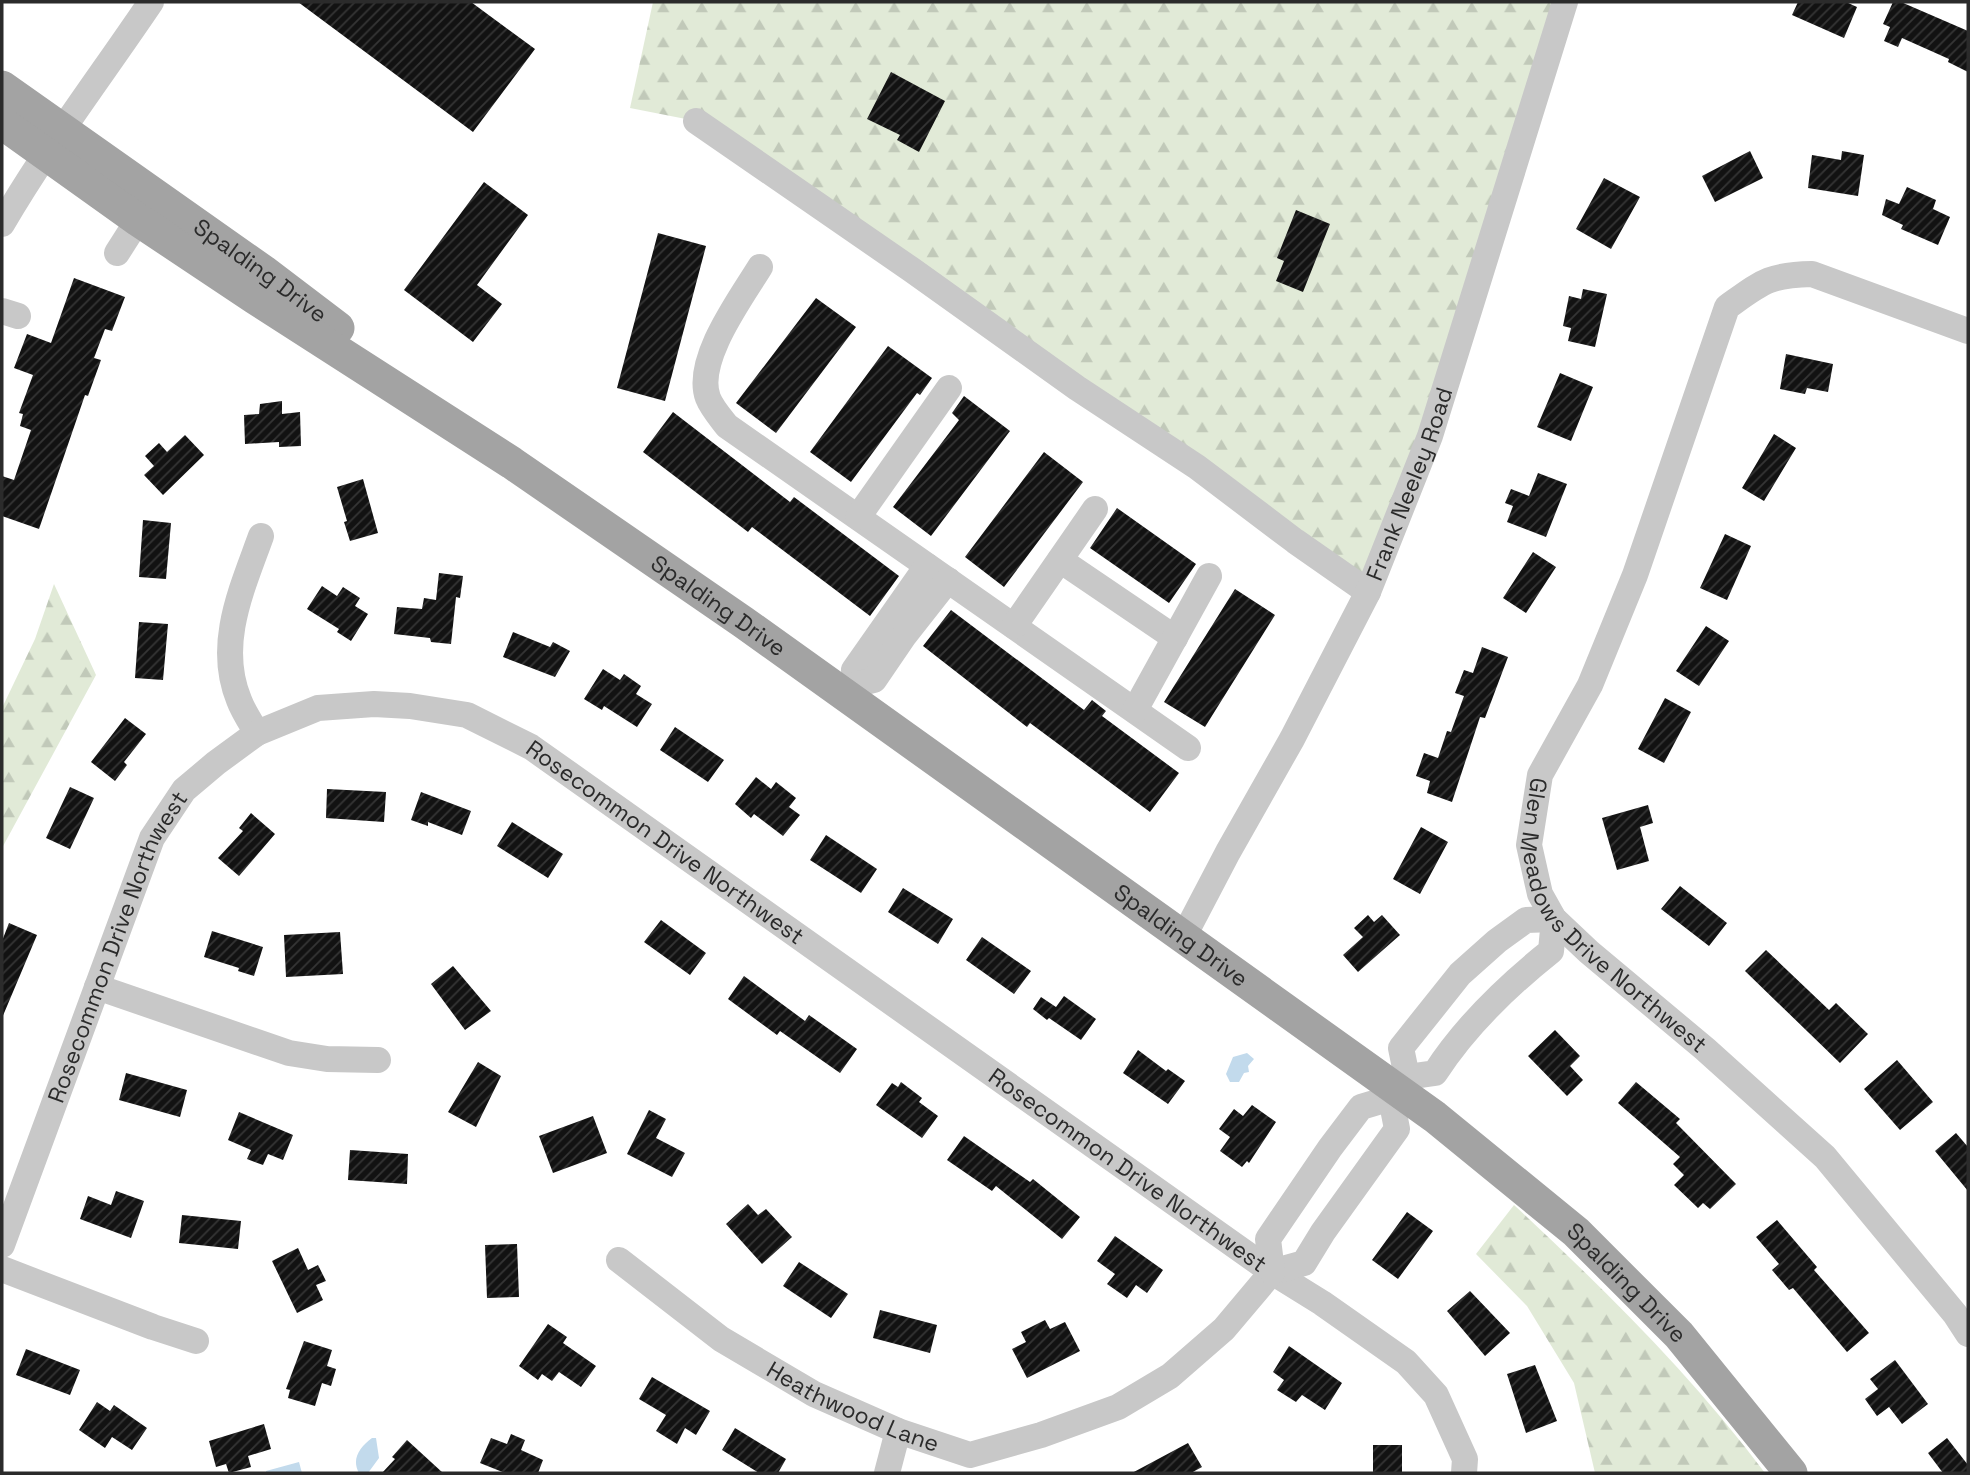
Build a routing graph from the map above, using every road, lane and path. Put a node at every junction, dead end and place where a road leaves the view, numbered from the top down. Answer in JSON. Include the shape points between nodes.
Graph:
{"nodes":[{"id":1,"x":151,"y":2,"type":"edge"},
{"id":2,"x":1565,"y":2,"type":"edge"},
{"id":3,"x":2,"y":87,"type":"edge"},
{"id":4,"x":696,"y":121,"type":"dead end"},
{"id":5,"x":2,"y":123,"type":"edge"},
{"id":6,"x":46,"y":153,"type":"junction"},
{"id":7,"x":138,"y":219,"type":"junction"},
{"id":8,"x":2,"y":224,"type":"edge"},
{"id":9,"x":117,"y":253,"type":"dead end"},
{"id":10,"x":760,"y":267,"type":"dead end"},
{"id":11,"x":1968,"y":331,"type":"edge"},
{"id":12,"x":949,"y":388,"type":"dead end"},
{"id":13,"x":512,"y":463,"type":"junction"},
{"id":14,"x":1095,"y":509,"type":"dead end"},
{"id":15,"x":858,"y":517,"type":"junction"},
{"id":16,"x":261,"y":536,"type":"dead end"},
{"id":17,"x":1060,"y":560,"type":"junction"},
{"id":18,"x":937,"y":573,"type":"junction"},
{"id":19,"x":1209,"y":576,"type":"dead end"},
{"id":20,"x":1368,"y":592,"type":"junction"},
{"id":21,"x":1014,"y":626,"type":"junction"},
{"id":22,"x":1175,"y":638,"type":"junction"},
{"id":23,"x":854,"y":691,"type":"junction"},
{"id":24,"x":1135,"y":710,"type":"junction"},
{"id":25,"x":257,"y":733,"type":"junction"},
{"id":26,"x":1188,"y":748,"type":"dead end"},
{"id":27,"x":1554,"y":919,"type":"junction"},
{"id":28,"x":1184,"y":936,"type":"junction"},
{"id":29,"x":97,"y":987,"type":"junction"},
{"id":30,"x":378,"y":1060,"type":"dead end"},
{"id":31,"x":1398,"y":1088,"type":"junction"},
{"id":32,"x":1316,"y":1168,"type":"junction"},
{"id":33,"x":1352,"y":1192,"type":"junction"},
{"id":34,"x":2,"y":1245,"type":"edge"},
{"id":35,"x":619,"y":1260,"type":"dead end"},
{"id":36,"x":2,"y":1269,"type":"edge"},
{"id":37,"x":1272,"y":1272,"type":"junction"},
{"id":38,"x":1968,"y":1334,"type":"edge"},
{"id":39,"x":196,"y":1341,"type":"dead end"},
{"id":40,"x":898,"y":1431,"type":"junction"},
{"id":41,"x":887,"y":1473,"type":"edge"},
{"id":42,"x":1464,"y":1473,"type":"edge"},
{"id":43,"x":1791,"y":1473,"type":"edge"}],
"edges":[{"from":1,"to":6,"type":"street"},
{"from":2,"to":20,"type":"street","name":"Frank Neeley Road","via":[[1430,436]]},
{"from":3,"to":6,"type":"main road","name":"Spalding Drive"},
{"from":4,"to":20,"type":"street","via":[[1197,467]]},
{"from":5,"to":6,"type":"main road","name":"Spalding Drive"},
{"from":6,"to":7,"type":"main road","name":"Spalding Drive"},
{"from":6,"to":8,"type":"street"},
{"from":6,"to":13,"type":"main road","name":"Spalding Drive","via":[[263,271]]},
{"from":7,"to":9,"type":"street"},
{"from":7,"to":13,"type":"main road","name":"Spalding Drive"},
{"from":10,"to":15,"type":"street","via":[[713,346],[707,397],[727,425]]},
{"from":11,"to":27,"type":"street","name":"Glen Meadows Drive Northwest","via":[[1812,274],[1763,280],[1727,307],[1635,575],[1590,685],[1540,775],[1529,845],[1540,894]]},
{"from":12,"to":15,"type":"street"},
{"from":13,"to":23,"type":"main road","name":"Spalding Drive"},
{"from":14,"to":17,"type":"street"},
{"from":15,"to":18,"type":"street"},
{"from":16,"to":25,"type":"street","via":[[232,620],[229,662],[239,700]]},
{"from":17,"to":21,"type":"street"},
{"from":17,"to":22,"type":"street"},
{"from":18,"to":21,"type":"street"},
{"from":18,"to":23,"type":"street","via":[[854,670]]},
{"from":19,"to":22,"type":"street"},
{"from":20,"to":28,"type":"street","name":"Frank Neeley Road"},
{"from":21,"to":24,"type":"street"},
{"from":22,"to":24,"type":"street"},
{"from":23,"to":28,"type":"main road","name":"Spalding Drive"},
{"from":24,"to":26,"type":"street"},
{"from":25,"to":29,"type":"street","name":"Rosecommon Drive Northwest","via":[[184,790],[152,838]]},
{"from":25,"to":37,"type":"street","name":"Rosecommon Drive Northwest","via":[[318,708],[374,704],[467,715],[531,747]]},
{"from":27,"to":31,"type":"street","via":[[1551,951],[1492,1002],[1435,1073]]},
{"from":27,"to":31,"type":"street","via":[[1526,920],[1460,974],[1401,1048]]},
{"from":27,"to":38,"type":"street","name":"Glen Meadows Drive Northwest","via":[[1825,1157]]},
{"from":28,"to":31,"type":"main road","name":"Spalding Drive"},
{"from":29,"to":30,"type":"street","via":[[289,1054]]},
{"from":29,"to":34,"type":"street","name":"Rosecommon Drive Northwest"},
{"from":31,"to":32,"type":"street","via":[[1361,1107]]},
{"from":31,"to":33,"type":"street","via":[[1397,1129]]},
{"from":31,"to":43,"type":"main road","name":"Spalding Drive","via":[[1576,1232],[1679,1335]]},
{"from":32,"to":33,"type":"street"},
{"from":32,"to":37,"type":"street","via":[[1268,1239]]},
{"from":33,"to":37,"type":"street","via":[[1304,1264]]},
{"from":35,"to":40,"type":"street","name":"Heathwood Lane","via":[[721,1339],[814,1394]]},
{"from":36,"to":39,"type":"street"},
{"from":37,"to":40,"type":"street","name":"Heathwood Lane","via":[[1228,1326],[1170,1376],[1118,1407],[970,1455]]},
{"from":37,"to":42,"type":"street","name":"Rosecommon Drive Northwest","via":[[1406,1362],[1436,1395],[1465,1459]]},
{"from":40,"to":41,"type":"street"}]}
